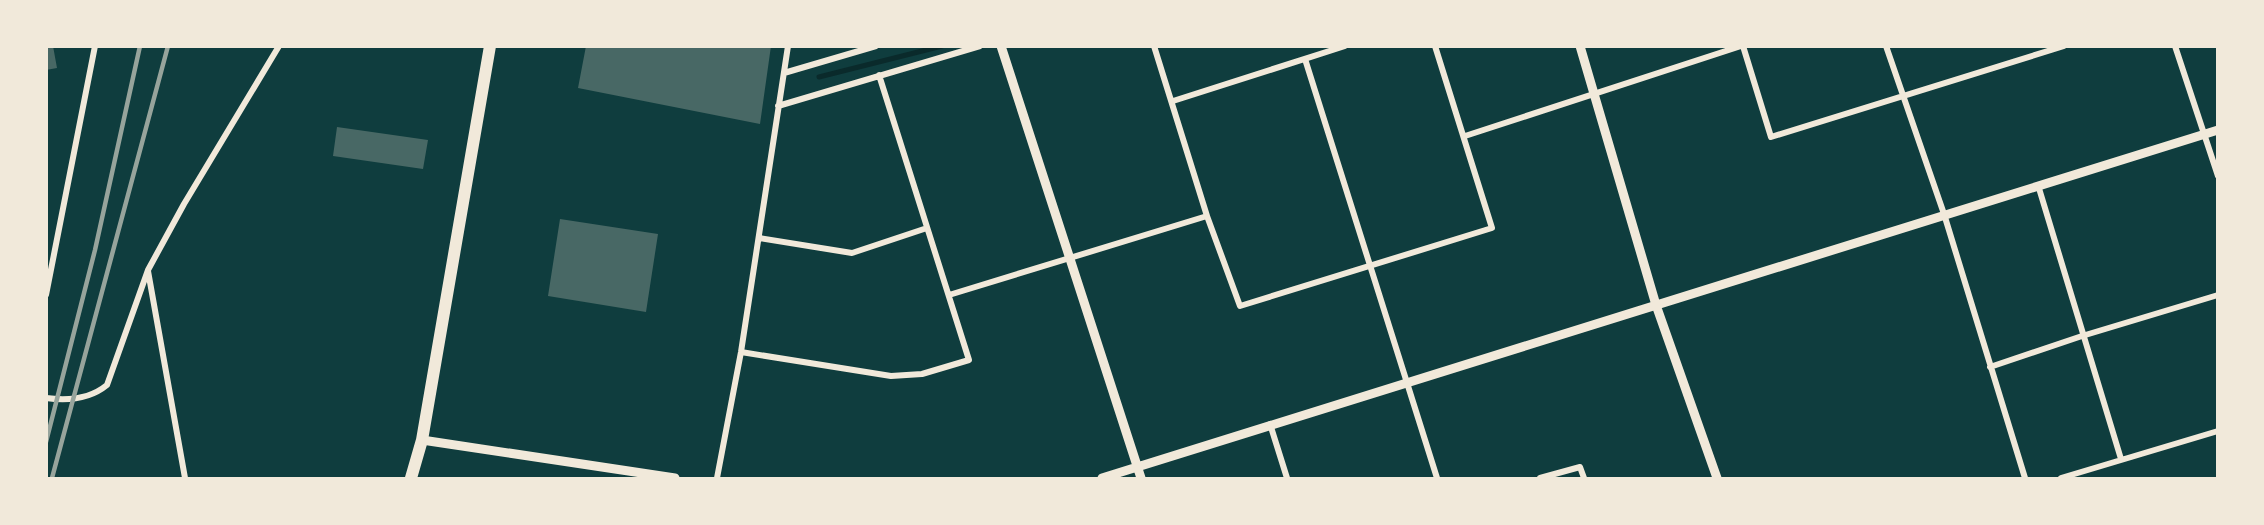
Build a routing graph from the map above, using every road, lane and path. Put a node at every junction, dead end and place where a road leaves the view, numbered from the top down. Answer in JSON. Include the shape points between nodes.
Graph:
{"nodes":[{"id":1,"x":95,"y":46,"type":"edge"},
{"id":2,"x":279,"y":46,"type":"edge"},
{"id":3,"x":490,"y":46,"type":"edge"},
{"id":4,"x":788,"y":46,"type":"edge"},
{"id":5,"x":876,"y":46,"type":"edge"},
{"id":6,"x":980,"y":46,"type":"edge"},
{"id":7,"x":1002,"y":46,"type":"edge"},
{"id":8,"x":1154,"y":46,"type":"edge"},
{"id":9,"x":1345,"y":46,"type":"edge"},
{"id":10,"x":1435,"y":46,"type":"edge"},
{"id":11,"x":1580,"y":46,"type":"edge"},
{"id":12,"x":1742,"y":46,"type":"edge"},
{"id":13,"x":1886,"y":46,"type":"edge"},
{"id":14,"x":2064,"y":46,"type":"edge"},
{"id":15,"x":2175,"y":46,"type":"edge"},
{"id":16,"x":1305,"y":59,"type":"junction"},
{"id":17,"x":784,"y":73,"type":"junction"},
{"id":18,"x":879,"y":75,"type":"junction"},
{"id":19,"x":1593,"y":93,"type":"junction"},
{"id":20,"x":1903,"y":98,"type":"junction"},
{"id":21,"x":1173,"y":101,"type":"junction"},
{"id":22,"x":778,"y":106,"type":"junction"},
{"id":23,"x":2217,"y":130,"type":"edge"},
{"id":24,"x":2204,"y":134,"type":"junction"},
{"id":25,"x":1465,"y":135,"type":"junction"},
{"id":26,"x":2217,"y":176,"type":"edge"},
{"id":27,"x":2038,"y":185,"type":"junction"},
{"id":28,"x":1944,"y":214,"type":"junction"},
{"id":29,"x":1207,"y":216,"type":"junction"},
{"id":30,"x":927,"y":228,"type":"junction"},
{"id":31,"x":759,"y":238,"type":"junction"},
{"id":32,"x":1070,"y":258,"type":"junction"},
{"id":33,"x":1371,"y":267,"type":"junction"},
{"id":34,"x":148,"y":270,"type":"junction"},
{"id":35,"x":46,"y":295,"type":"edge"},
{"id":36,"x":949,"y":295,"type":"junction"},
{"id":37,"x":2217,"y":295,"type":"edge"},
{"id":38,"x":1656,"y":305,"type":"junction"},
{"id":39,"x":2082,"y":336,"type":"junction"},
{"id":40,"x":741,"y":352,"type":"junction"},
{"id":41,"x":1990,"y":367,"type":"junction"},
{"id":42,"x":1407,"y":381,"type":"junction"},
{"id":43,"x":46,"y":398,"type":"edge"},
{"id":44,"x":1270,"y":424,"type":"junction"},
{"id":45,"x":2217,"y":430,"type":"edge"},
{"id":46,"x":422,"y":441,"type":"junction"},
{"id":47,"x":2121,"y":459,"type":"junction"},
{"id":48,"x":1137,"y":467,"type":"junction"},
{"id":49,"x":184,"y":478,"type":"edge"},
{"id":50,"x":411,"y":478,"type":"edge"},
{"id":51,"x":675,"y":478,"type":"edge"},
{"id":52,"x":717,"y":478,"type":"edge"},
{"id":53,"x":1102,"y":478,"type":"edge"},
{"id":54,"x":1141,"y":478,"type":"edge"},
{"id":55,"x":1287,"y":478,"type":"edge"},
{"id":56,"x":1437,"y":478,"type":"edge"},
{"id":57,"x":1540,"y":478,"type":"edge"},
{"id":58,"x":1584,"y":478,"type":"edge"},
{"id":59,"x":1717,"y":478,"type":"edge"},
{"id":60,"x":2025,"y":478,"type":"edge"},
{"id":61,"x":2061,"y":478,"type":"edge"}],
"edges":[{"from":1,"to":35,"type":"street"},
{"from":2,"to":34,"type":"street"},
{"from":3,"to":46,"type":"highway"},
{"from":4,"to":17,"type":"street"},
{"from":5,"to":17,"type":"street"},
{"from":6,"to":18,"type":"street"},
{"from":7,"to":32,"type":"street"},
{"from":8,"to":21,"type":"street"},
{"from":9,"to":16,"type":"street"},
{"from":10,"to":25,"type":"street"},
{"from":11,"to":19,"type":"street"},
{"from":12,"to":19,"type":"street"},
{"from":12,"to":20,"type":"street","via":[[1771,136]]},
{"from":13,"to":20,"type":"street"},
{"from":14,"to":20,"type":"street"},
{"from":15,"to":24,"type":"street"},
{"from":16,"to":21,"type":"street"},
{"from":16,"to":33,"type":"street"},
{"from":17,"to":22,"type":"street"},
{"from":18,"to":22,"type":"street"},
{"from":18,"to":30,"type":"street"},
{"from":19,"to":25,"type":"street"},
{"from":19,"to":38,"type":"street"},
{"from":20,"to":28,"type":"street"},
{"from":21,"to":29,"type":"street"},
{"from":22,"to":31,"type":"street"},
{"from":23,"to":24,"type":"street"},
{"from":24,"to":26,"type":"street"},
{"from":24,"to":27,"type":"street"},
{"from":25,"to":33,"type":"street","via":[[1492,228]]},
{"from":27,"to":28,"type":"street"},
{"from":27,"to":39,"type":"street"},
{"from":28,"to":38,"type":"street"},
{"from":28,"to":41,"type":"street"},
{"from":29,"to":32,"type":"street"},
{"from":29,"to":33,"type":"street","via":[[1240,306]]},
{"from":30,"to":31,"type":"street","via":[[852,253]]},
{"from":30,"to":36,"type":"street"},
{"from":31,"to":40,"type":"street"},
{"from":32,"to":36,"type":"street"},
{"from":32,"to":48,"type":"street"},
{"from":33,"to":42,"type":"street"},
{"from":34,"to":43,"type":"street","via":[[106,385],[96,394],[73,399]]},
{"from":34,"to":49,"type":"street"},
{"from":36,"to":40,"type":"street","via":[[969,360],[922,374],[891,376]]},
{"from":37,"to":39,"type":"street"},
{"from":38,"to":42,"type":"street"},
{"from":38,"to":59,"type":"street"},
{"from":39,"to":41,"type":"street"},
{"from":39,"to":47,"type":"street"},
{"from":40,"to":52,"type":"street"},
{"from":41,"to":60,"type":"street"},
{"from":42,"to":44,"type":"street"},
{"from":42,"to":56,"type":"street"},
{"from":44,"to":48,"type":"street"},
{"from":44,"to":55,"type":"street"},
{"from":45,"to":47,"type":"street"},
{"from":46,"to":50,"type":"highway"},
{"from":46,"to":51,"type":"street"},
{"from":47,"to":61,"type":"street"},
{"from":48,"to":53,"type":"street"},
{"from":48,"to":54,"type":"street"},
{"from":57,"to":58,"type":"street","via":[[1580,467]]}]}
